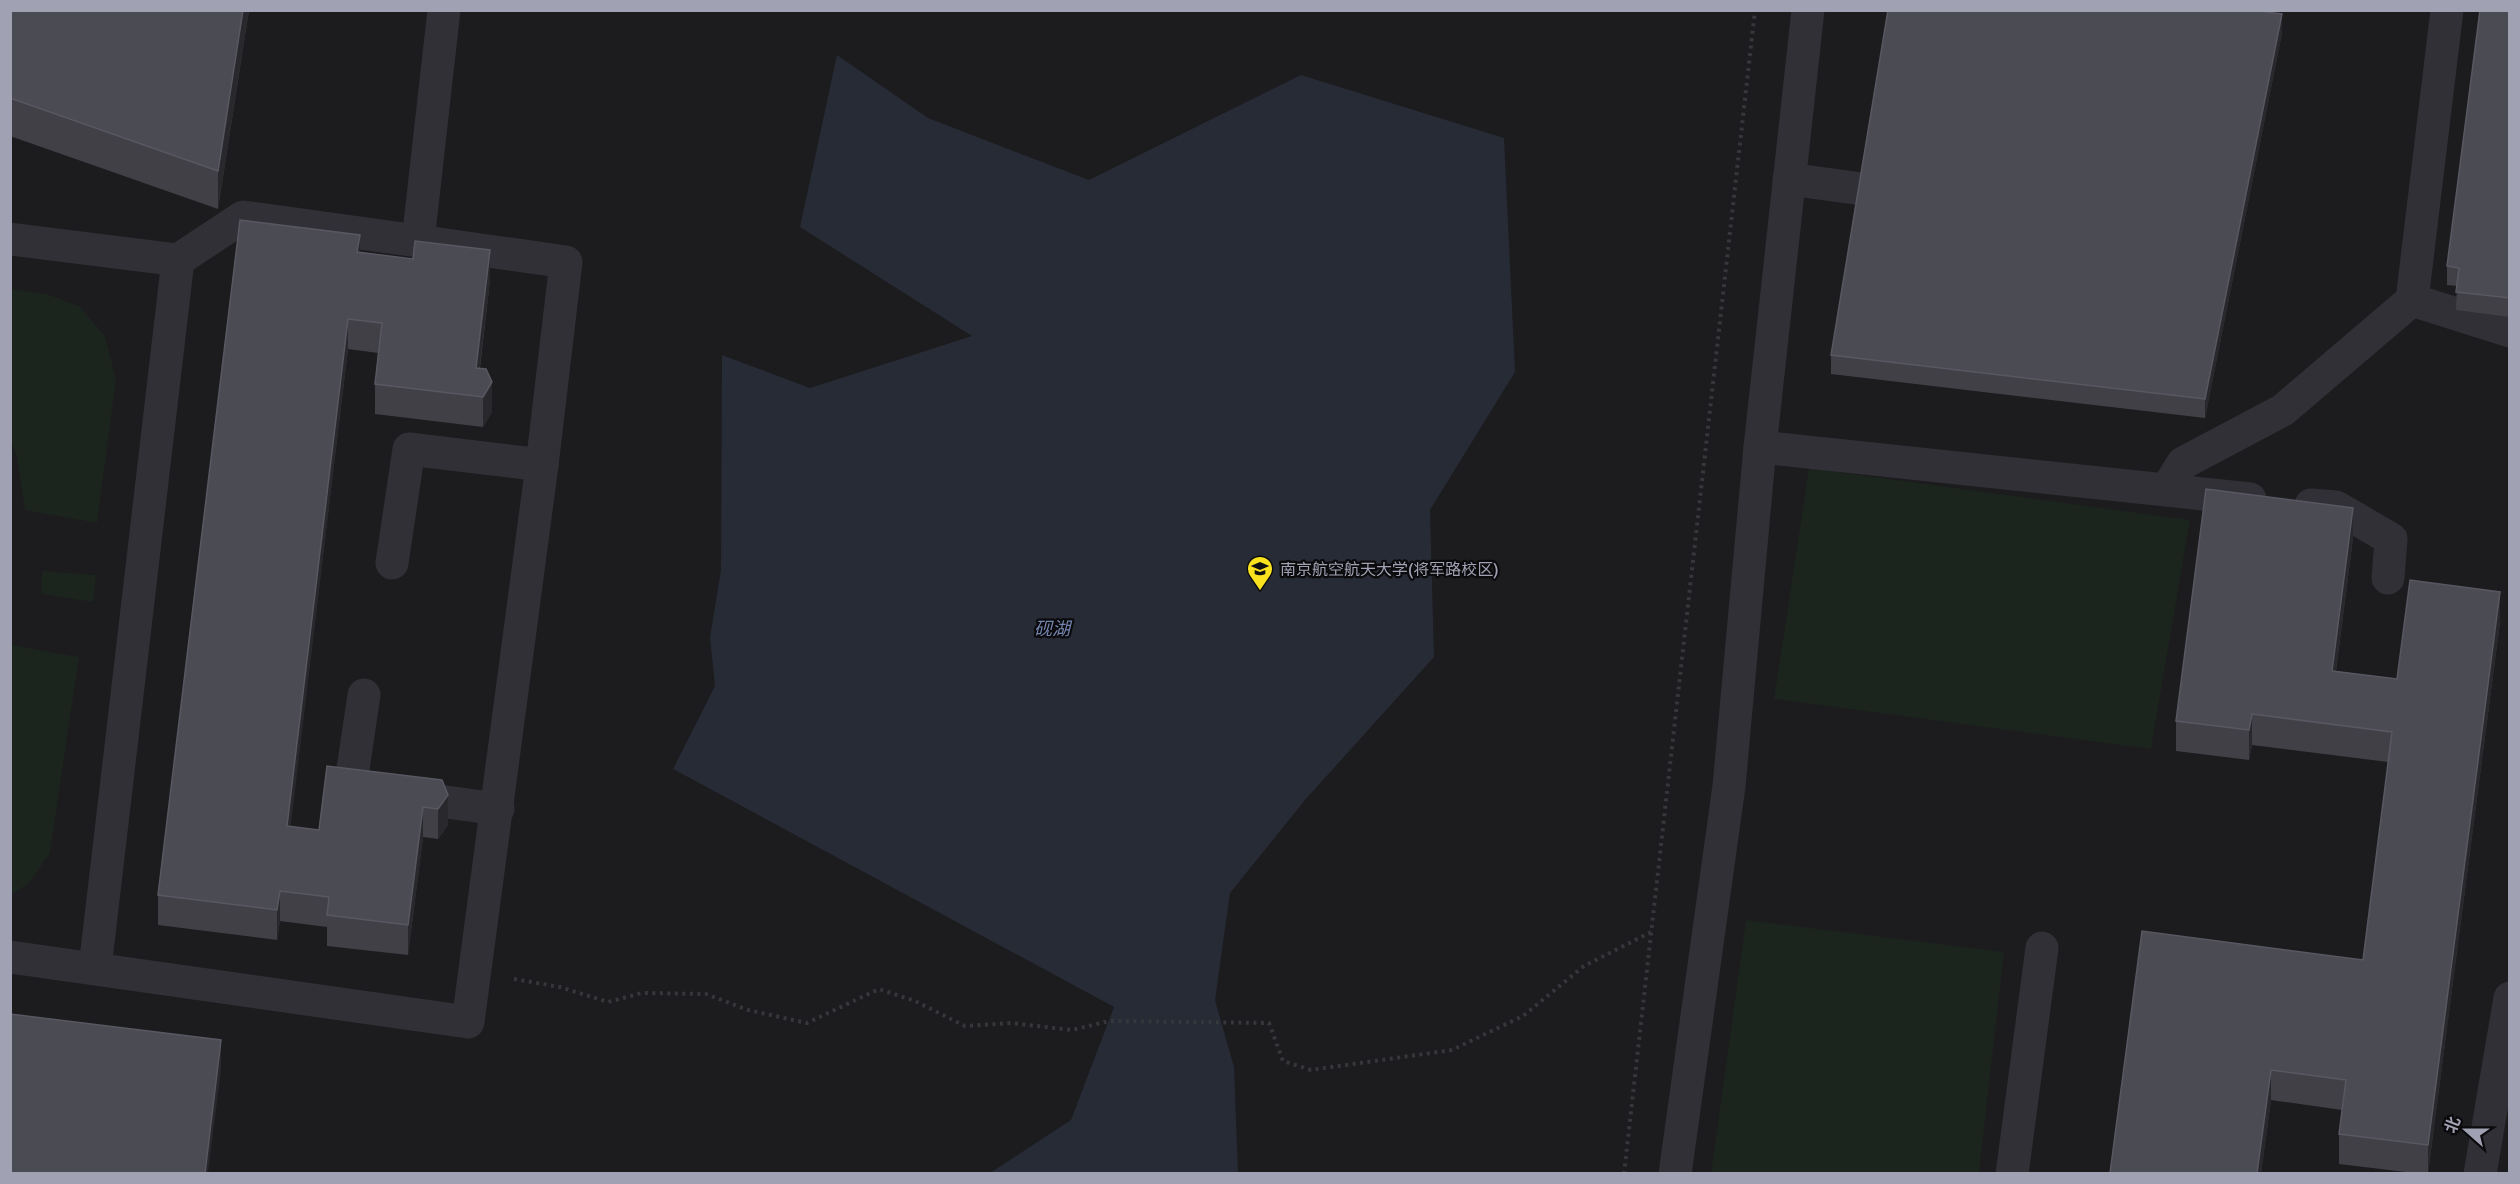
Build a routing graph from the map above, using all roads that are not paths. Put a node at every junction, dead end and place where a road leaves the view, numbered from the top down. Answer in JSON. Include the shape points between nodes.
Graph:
{"nodes":[{"id":1,"x":444,"y":10,"type":"edge"},
{"id":2,"x":1808,"y":10,"type":"edge"},
{"id":3,"x":2447,"y":10,"type":"edge"},
{"id":4,"x":1789,"y":179,"type":"junction"},
{"id":5,"x":1862,"y":189,"type":"edge"},
{"id":6,"x":10,"y":238,"type":"edge"},
{"id":7,"x":418,"y":241,"type":"junction"},
{"id":8,"x":178,"y":260,"type":"junction"},
{"id":9,"x":2412,"y":300,"type":"junction"},
{"id":10,"x":2510,"y":331,"type":"edge"},
{"id":11,"x":1760,"y":447,"type":"junction"},
{"id":12,"x":542,"y":465,"type":"junction"},
{"id":13,"x":2166,"y":490,"type":"junction"},
{"id":14,"x":392,"y":563,"type":"dead end"},
{"id":15,"x":2388,"y":578,"type":"dead end"},
{"id":16,"x":364,"y":695,"type":"dead end"},
{"id":17,"x":498,"y":809,"type":"junction"},
{"id":18,"x":2042,"y":948,"type":"dead end"},
{"id":19,"x":10,"y":957,"type":"edge"},
{"id":20,"x":95,"y":968,"type":"junction"},
{"id":21,"x":2510,"y":998,"type":"edge"},
{"id":22,"x":1676,"y":1173,"type":"edge"},
{"id":23,"x":2012,"y":1173,"type":"edge"},
{"id":24,"x":2480,"y":1173,"type":"edge"}],
"edges":[{"from":1,"to":7,"type":"lane"},
{"from":2,"to":4,"type":"lane"},
{"from":3,"to":9,"type":"lane"},
{"from":4,"to":5,"type":"lane"},
{"from":4,"to":11,"type":"lane"},
{"from":6,"to":8,"type":"lane"},
{"from":7,"to":8,"type":"lane","via":[[243,217]]},
{"from":7,"to":12,"type":"lane","via":[[566,262]]},
{"from":8,"to":20,"type":"lane"},
{"from":9,"to":10,"type":"lane"},
{"from":9,"to":13,"type":"lane","via":[[2283,410],[2183,463]]},
{"from":11,"to":13,"type":"lane"},
{"from":11,"to":22,"type":"lane","via":[[1729,786]]},
{"from":12,"to":14,"type":"lane","via":[[409,449]]},
{"from":12,"to":17,"type":"lane"},
{"from":13,"to":15,"type":"lane","via":[[2336,507],[2391,539]]},
{"from":16,"to":17,"type":"lane","via":[[350,789]]},
{"from":17,"to":20,"type":"lane","via":[[468,1022]]},
{"from":18,"to":23,"type":"lane"},
{"from":19,"to":20,"type":"lane"},
{"from":21,"to":24,"type":"lane"}]}
